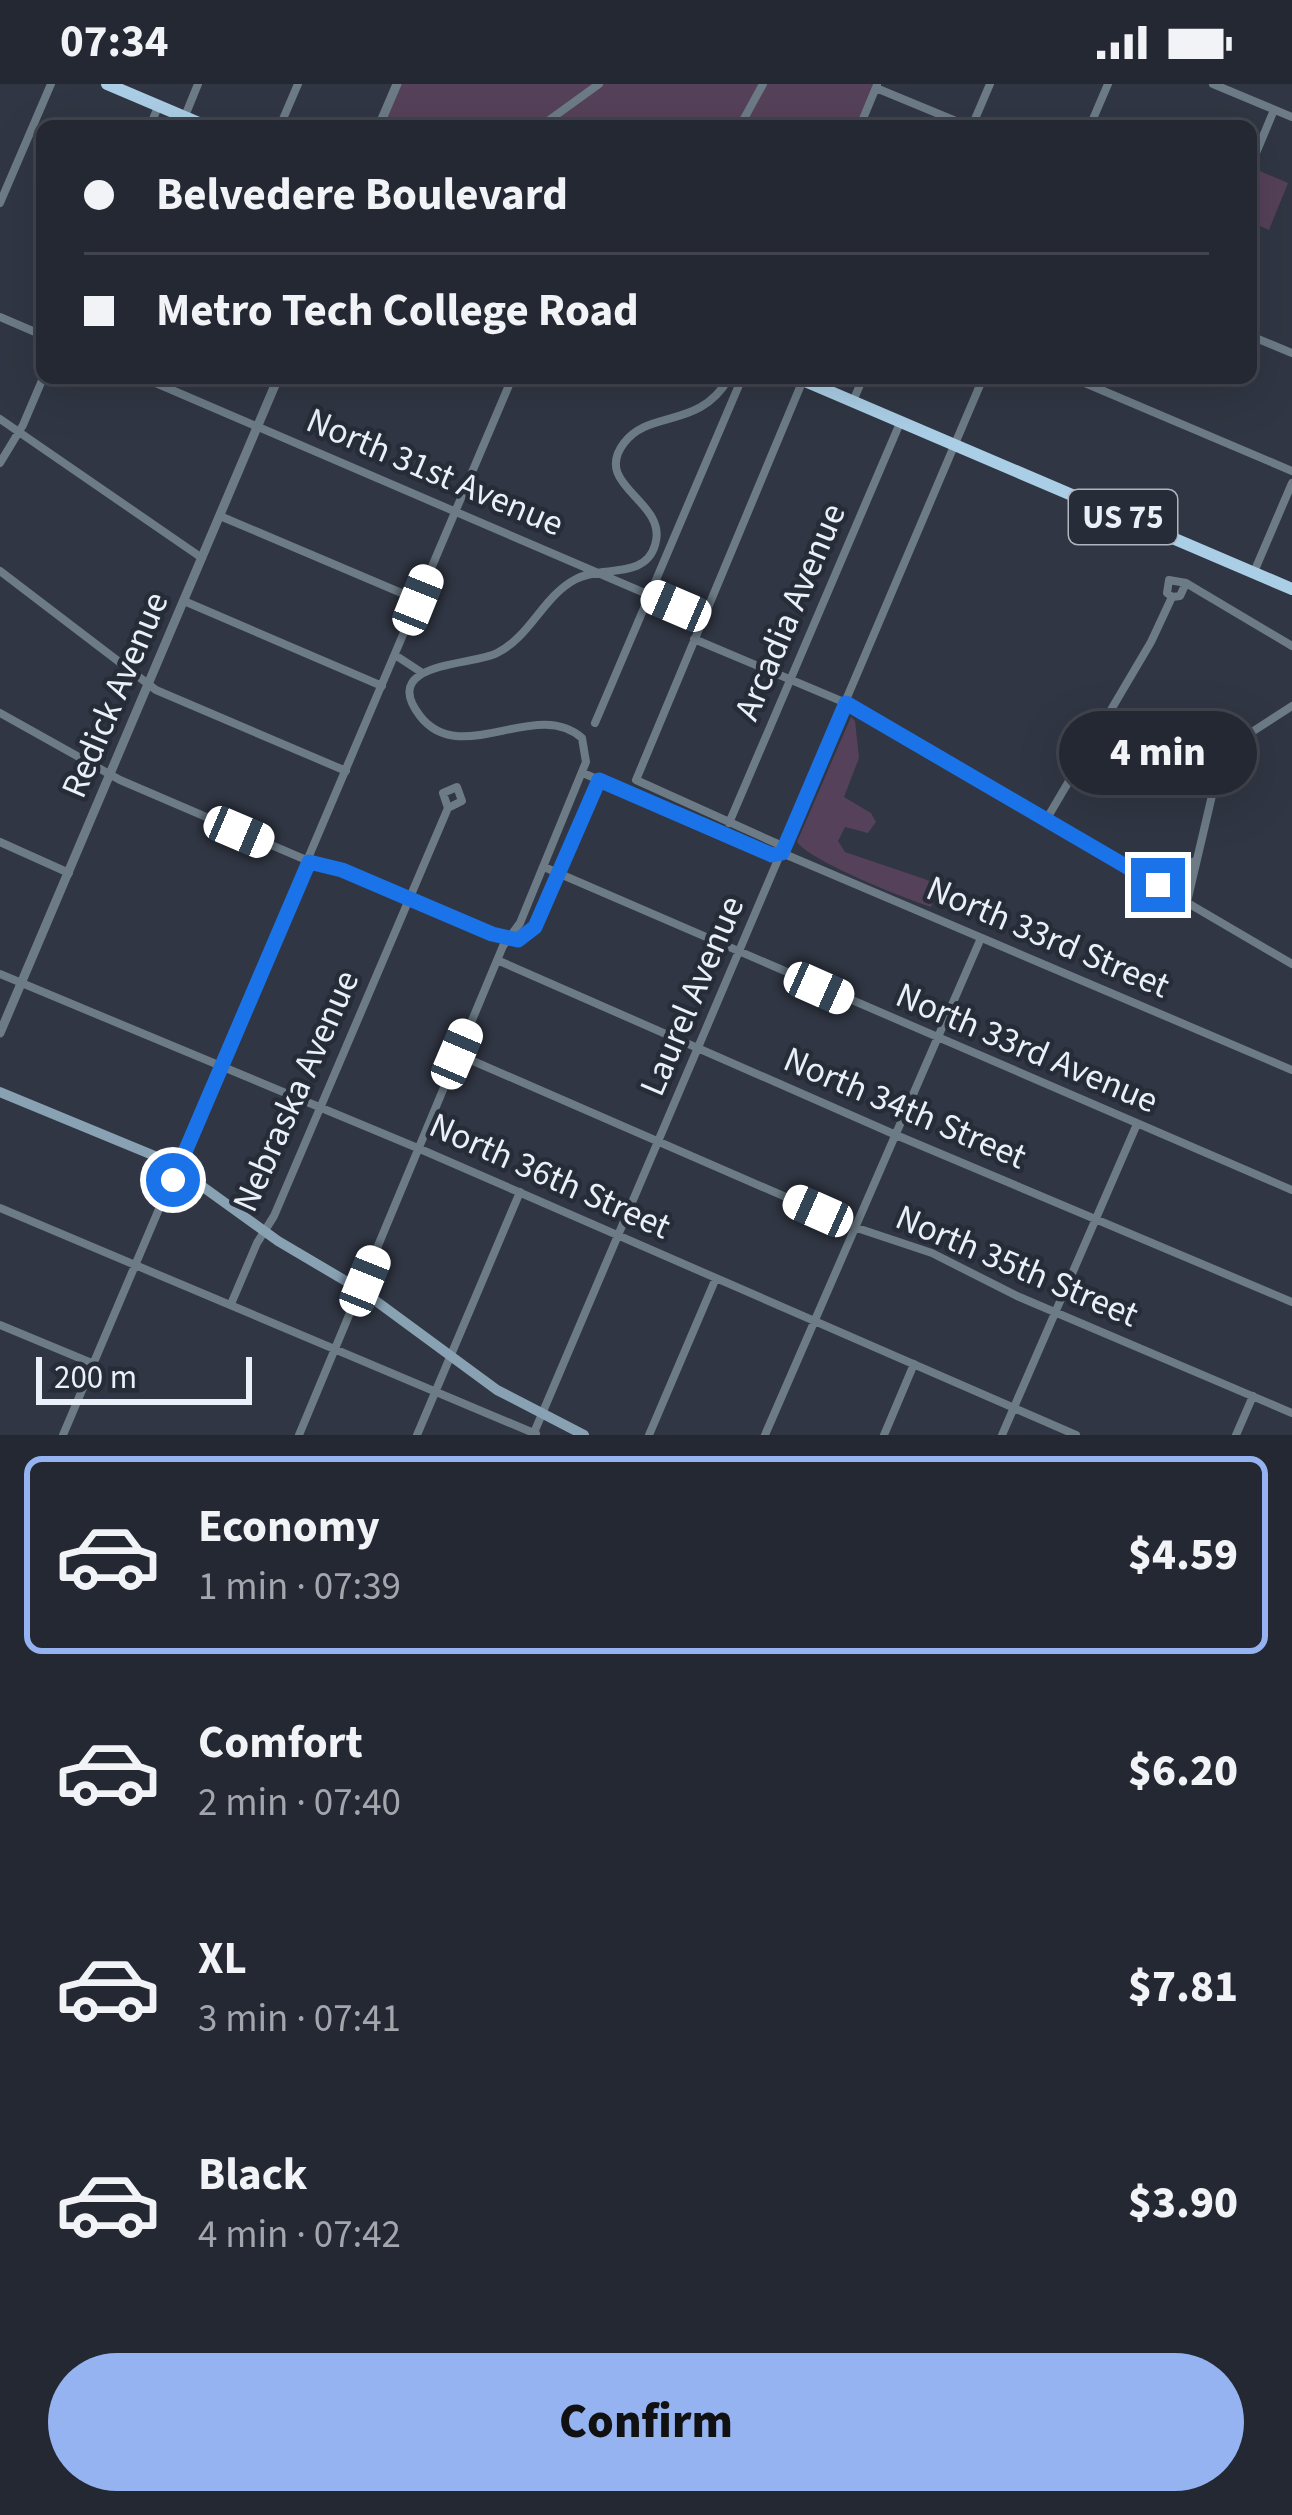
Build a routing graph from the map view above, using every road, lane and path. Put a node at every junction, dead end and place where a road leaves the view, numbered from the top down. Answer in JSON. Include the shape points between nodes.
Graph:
{"nodes":[{"id":1,"x":50,"y":84,"type":"edge"},
{"id":2,"x":107,"y":84,"type":"edge"},
{"id":3,"x":199,"y":84,"type":"edge"},
{"id":4,"x":298,"y":84,"type":"edge"},
{"id":5,"x":397,"y":84,"type":"edge"},
{"id":6,"x":599,"y":84,"type":"edge"},
{"id":7,"x":763,"y":84,"type":"edge"},
{"id":8,"x":990,"y":84,"type":"edge"},
{"id":9,"x":1108,"y":84,"type":"edge"},
{"id":10,"x":1213,"y":84,"type":"edge"},
{"id":11,"x":877,"y":86,"type":"edge"},
{"id":12,"x":1227,"y":87,"type":"edge"},
{"id":13,"x":159,"y":106,"type":"junction"},
{"id":14,"x":1274,"y":110,"type":"junction"},
{"id":15,"x":184,"y":117,"type":"junction"},
{"id":16,"x":1292,"y":118,"type":"edge"},
{"id":17,"x":153,"y":120,"type":"edge"},
{"id":18,"x":191,"y":120,"type":"edge"},
{"id":19,"x":283,"y":120,"type":"edge"},
{"id":20,"x":382,"y":120,"type":"edge"},
{"id":21,"x":550,"y":120,"type":"edge"},
{"id":22,"x":743,"y":120,"type":"edge"},
{"id":23,"x":863,"y":120,"type":"edge"},
{"id":24,"x":956,"y":120,"type":"edge"},
{"id":25,"x":973,"y":120,"type":"edge"},
{"id":26,"x":1093,"y":120,"type":"edge"},
{"id":27,"x":1257,"y":151,"type":"edge"},
{"id":28,"x":0,"y":203,"type":"edge"},
{"id":29,"x":0,"y":317,"type":"edge"},
{"id":30,"x":36,"y":332,"type":"edge"},
{"id":31,"x":1257,"y":338,"type":"edge"},
{"id":32,"x":1292,"y":353,"type":"edge"},
{"id":33,"x":40,"y":384,"type":"edge"},
{"id":34,"x":166,"y":384,"type":"edge"},
{"id":35,"x":276,"y":384,"type":"edge"},
{"id":36,"x":509,"y":384,"type":"edge"},
{"id":37,"x":723,"y":384,"type":"edge"},
{"id":38,"x":739,"y":384,"type":"edge"},
{"id":39,"x":799,"y":384,"type":"edge"},
{"id":40,"x":813,"y":384,"type":"edge"},
{"id":41,"x":860,"y":384,"type":"edge"},
{"id":42,"x":980,"y":384,"type":"edge"},
{"id":43,"x":1087,"y":384,"type":"edge"},
{"id":44,"x":853,"y":401,"type":"junction"},
{"id":45,"x":0,"y":418,"type":"edge"},
{"id":46,"x":901,"y":422,"type":"junction"},
{"id":47,"x":258,"y":426,"type":"junction"},
{"id":48,"x":19,"y":431,"type":"junction"},
{"id":49,"x":955,"y":445,"type":"junction"},
{"id":50,"x":0,"y":463,"type":"edge"},
{"id":51,"x":1292,"y":471,"type":"edge"},
{"id":52,"x":1292,"y":483,"type":"edge"},
{"id":53,"x":456,"y":511,"type":"junction"},
{"id":54,"x":220,"y":516,"type":"junction"},
{"id":55,"x":202,"y":558,"type":"junction"},
{"id":56,"x":0,"y":571,"type":"edge"},
{"id":57,"x":1254,"y":572,"type":"junction"},
{"id":58,"x":600,"y":573,"type":"junction"},
{"id":59,"x":1186,"y":583,"type":"junction"},
{"id":60,"x":1292,"y":589,"type":"edge"},
{"id":61,"x":650,"y":595,"type":"junction"},
{"id":62,"x":1172,"y":597,"type":"junction"},
{"id":63,"x":418,"y":600,"type":"junction"},
{"id":64,"x":184,"y":601,"type":"junction"},
{"id":65,"x":703,"y":618,"type":"junction"},
{"id":66,"x":694,"y":639,"type":"junction"},
{"id":67,"x":1292,"y":646,"type":"edge"},
{"id":68,"x":395,"y":655,"type":"junction"},
{"id":69,"x":421,"y":672,"type":"junction"},
{"id":70,"x":790,"y":680,"type":"junction"},
{"id":71,"x":149,"y":685,"type":"junction"},
{"id":72,"x":382,"y":686,"type":"junction"},
{"id":73,"x":846,"y":703,"type":"junction"},
{"id":74,"x":1292,"y":706,"type":"edge"},
{"id":75,"x":0,"y":713,"type":"edge"},
{"id":76,"x":595,"y":723,"type":"dead end"},
{"id":77,"x":346,"y":771,"type":"junction"},
{"id":78,"x":583,"y":773,"type":"junction"},
{"id":79,"x":110,"y":776,"type":"junction"},
{"id":80,"x":599,"y":780,"type":"junction"},
{"id":81,"x":448,"y":808,"type":"dead end"},
{"id":82,"x":1046,"y":820,"type":"junction"},
{"id":83,"x":730,"y":823,"type":"junction"},
{"id":84,"x":0,"y":842,"type":"edge"},
{"id":85,"x":782,"y":853,"type":"junction"},
{"id":86,"x":1194,"y":861,"type":"junction"},
{"id":87,"x":309,"y":862,"type":"junction"},
{"id":88,"x":544,"y":867,"type":"junction"},
{"id":89,"x":69,"y":873,"type":"junction"},
{"id":90,"x":559,"y":874,"type":"junction"},
{"id":91,"x":1165,"y":889,"type":"junction"},
{"id":92,"x":410,"y":899,"type":"junction"},
{"id":93,"x":1187,"y":902,"type":"junction"},
{"id":94,"x":508,"y":938,"type":"junction"},
{"id":95,"x":982,"y":938,"type":"junction"},
{"id":96,"x":740,"y":953,"type":"junction"},
{"id":97,"x":497,"y":960,"type":"junction"},
{"id":98,"x":1292,"y":964,"type":"edge"},
{"id":99,"x":0,"y":974,"type":"edge"},
{"id":100,"x":22,"y":983,"type":"junction"},
{"id":101,"x":0,"y":1033,"type":"edge"},
{"id":102,"x":938,"y":1040,"type":"junction"},
{"id":103,"x":699,"y":1048,"type":"junction"},
{"id":104,"x":457,"y":1054,"type":"junction"},
{"id":105,"x":221,"y":1065,"type":"junction"},
{"id":106,"x":1292,"y":1070,"type":"edge"},
{"id":107,"x":0,"y":1092,"type":"edge"},
{"id":108,"x":321,"y":1107,"type":"junction"},
{"id":109,"x":1138,"y":1124,"type":"junction"},
{"id":110,"x":896,"y":1135,"type":"junction"},
{"id":111,"x":659,"y":1142,"type":"junction"},
{"id":112,"x":420,"y":1149,"type":"junction"},
{"id":113,"x":178,"y":1168,"type":"junction"},
{"id":114,"x":1292,"y":1190,"type":"edge"},
{"id":115,"x":520,"y":1192,"type":"junction"},
{"id":116,"x":0,"y":1208,"type":"edge"},
{"id":117,"x":1097,"y":1220,"type":"junction"},
{"id":118,"x":857,"y":1228,"type":"junction"},
{"id":119,"x":265,"y":1231,"type":"junction"},
{"id":120,"x":619,"y":1235,"type":"junction"},
{"id":121,"x":136,"y":1264,"type":"junction"},
{"id":122,"x":716,"y":1278,"type":"junction"},
{"id":123,"x":361,"y":1289,"type":"junction"},
{"id":124,"x":1292,"y":1302,"type":"edge"},
{"id":125,"x":231,"y":1304,"type":"junction"},
{"id":126,"x":1056,"y":1313,"type":"junction"},
{"id":127,"x":815,"y":1321,"type":"junction"},
{"id":128,"x":0,"y":1325,"type":"edge"},
{"id":129,"x":336,"y":1348,"type":"junction"},
{"id":130,"x":451,"y":1355,"type":"junction"},
{"id":131,"x":94,"y":1364,"type":"junction"},
{"id":132,"x":914,"y":1364,"type":"junction"},
{"id":133,"x":436,"y":1391,"type":"junction"},
{"id":134,"x":1253,"y":1396,"type":"junction"},
{"id":135,"x":1015,"y":1408,"type":"junction"},
{"id":136,"x":1292,"y":1413,"type":"edge"},
{"id":137,"x":542,"y":1414,"type":"junction"},
{"id":138,"x":535,"y":1434,"type":"edge"},
{"id":139,"x":64,"y":1435,"type":"edge"},
{"id":140,"x":299,"y":1435,"type":"edge"},
{"id":141,"x":417,"y":1435,"type":"edge"},
{"id":142,"x":584,"y":1435,"type":"edge"},
{"id":143,"x":649,"y":1435,"type":"edge"},
{"id":144,"x":765,"y":1435,"type":"edge"},
{"id":145,"x":884,"y":1435,"type":"edge"},
{"id":146,"x":1002,"y":1435,"type":"edge"},
{"id":147,"x":1076,"y":1435,"type":"edge"},
{"id":148,"x":1236,"y":1435,"type":"edge"}],
"edges":[{"from":1,"to":28,"type":"street"},
{"from":2,"to":13,"type":"highway"},
{"from":3,"to":15,"type":"street"},
{"from":4,"to":19,"type":"street"},
{"from":5,"to":20,"type":"street"},
{"from":6,"to":21,"type":"street"},
{"from":7,"to":22,"type":"street"},
{"from":8,"to":25,"type":"street"},
{"from":9,"to":26,"type":"street"},
{"from":10,"to":12,"type":"street"},
{"from":11,"to":23,"type":"street"},
{"from":11,"to":24,"type":"street"},
{"from":12,"to":14,"type":"street"},
{"from":13,"to":15,"type":"highway"},
{"from":13,"to":17,"type":"street"},
{"from":14,"to":16,"type":"street"},
{"from":14,"to":27,"type":"street"},
{"from":15,"to":18,"type":"highway"},
{"from":29,"to":30,"type":"street"},
{"from":31,"to":32,"type":"street"},
{"from":33,"to":48,"type":"street"},
{"from":34,"to":47,"type":"street","name":"North 31st Avenue"},
{"from":35,"to":47,"type":"street","name":"Redick Avenue"},
{"from":36,"to":53,"type":"street"},
{"from":37,"to":58,"type":"street","via":[[700,409],[623,443],[618,476],[653,516],[656,543],[640,564]]},
{"from":38,"to":61,"type":"street"},
{"from":39,"to":65,"type":"street"},
{"from":40,"to":44,"type":"highway","number":"US 75"},
{"from":41,"to":44,"type":"street"},
{"from":42,"to":49,"type":"street","name":"Laurel Avenue"},
{"from":43,"to":51,"type":"street"},
{"from":44,"to":46,"type":"highway","number":"US 75"},
{"from":45,"to":48,"type":"street"},
{"from":46,"to":49,"type":"highway","number":"US 75"},
{"from":46,"to":70,"type":"street","name":"Arcadia Avenue"},
{"from":47,"to":53,"type":"street","name":"North 31st Avenue"},
{"from":47,"to":54,"type":"street","name":"Redick Avenue"},
{"from":48,"to":50,"type":"street"},
{"from":48,"to":55,"type":"street"},
{"from":49,"to":57,"type":"highway","number":"US 75"},
{"from":49,"to":73,"type":"street","name":"Laurel Avenue"},
{"from":52,"to":57,"type":"street"},
{"from":53,"to":58,"type":"street","name":"North 31st Avenue"},
{"from":53,"to":63,"type":"street"},
{"from":54,"to":55,"type":"street","name":"Redick Avenue"},
{"from":54,"to":63,"type":"street"},
{"from":55,"to":64,"type":"street","name":"Redick Avenue"},
{"from":56,"to":71,"type":"street"},
{"from":57,"to":60,"type":"highway","number":"US 75"},
{"from":58,"to":61,"type":"street","name":"North 31st Avenue"},
{"from":58,"to":69,"type":"street","via":[[561,589],[497,653]]},
{"from":59,"to":62,"type":"street"},
{"from":59,"to":62,"type":"street","via":[[1169,580]]},
{"from":59,"to":67,"type":"street"},
{"from":61,"to":65,"type":"street","name":"North 31st Avenue"},
{"from":61,"to":76,"type":"street"},
{"from":62,"to":82,"type":"street"},
{"from":63,"to":68,"type":"street"},
{"from":64,"to":71,"type":"street","name":"Redick Avenue"},
{"from":64,"to":72,"type":"street"},
{"from":65,"to":66,"type":"street"},
{"from":66,"to":70,"type":"street"},
{"from":66,"to":83,"type":"street","name":"North 33rd Street","via":[[636,780]]},
{"from":68,"to":69,"type":"street"},
{"from":68,"to":72,"type":"street"},
{"from":69,"to":78,"type":"street","via":[[411,697],[433,727],[475,736],[556,723],[585,744]]},
{"from":70,"to":73,"type":"street"},
{"from":70,"to":83,"type":"street","name":"Arcadia Avenue"},
{"from":71,"to":77,"type":"street"},
{"from":71,"to":79,"type":"street","name":"Redick Avenue"},
{"from":72,"to":77,"type":"street"},
{"from":73,"to":82,"type":"street"},
{"from":73,"to":85,"type":"street","name":"Laurel Avenue"},
{"from":74,"to":86,"type":"street","via":[[1252,730],[1224,760]]},
{"from":75,"to":79,"type":"street"},
{"from":77,"to":87,"type":"street"},
{"from":78,"to":80,"type":"street","name":"North 33rd Street"},
{"from":78,"to":88,"type":"street"},
{"from":79,"to":87,"type":"street"},
{"from":79,"to":89,"type":"street","name":"Redick Avenue"},
{"from":80,"to":85,"type":"street","name":"North 33rd Street"},
{"from":80,"to":90,"type":"street"},
{"from":81,"to":92,"type":"street","name":"Nebraska Avenue"},
{"from":82,"to":91,"type":"street"},
{"from":83,"to":85,"type":"street","name":"North 33rd Street"},
{"from":84,"to":89,"type":"street"},
{"from":85,"to":95,"type":"street","name":"North 33rd Street"},
{"from":85,"to":96,"type":"street","name":"Laurel Avenue"},
{"from":86,"to":91,"type":"street"},
{"from":86,"to":93,"type":"street"},
{"from":87,"to":92,"type":"street"},
{"from":87,"to":105,"type":"street"},
{"from":88,"to":90,"type":"street","name":"North 33rd Avenue"},
{"from":88,"to":94,"type":"street"},
{"from":89,"to":100,"type":"street","name":"Redick Avenue"},
{"from":90,"to":94,"type":"street","via":[[535,927],[525,938]]},
{"from":90,"to":96,"type":"street","name":"North 33rd Avenue"},
{"from":91,"to":93,"type":"street"},
{"from":92,"to":94,"type":"street"},
{"from":92,"to":108,"type":"street","name":"Nebraska Avenue"},
{"from":93,"to":98,"type":"street"},
{"from":94,"to":97,"type":"street"},
{"from":95,"to":102,"type":"street"},
{"from":95,"to":106,"type":"street","name":"North 33rd Street"},
{"from":96,"to":102,"type":"street","name":"North 33rd Avenue"},
{"from":96,"to":103,"type":"street","name":"Laurel Avenue"},
{"from":97,"to":103,"type":"street","name":"North 34th Street"},
{"from":97,"to":104,"type":"street"},
{"from":99,"to":100,"type":"street","name":"North 36th Street"},
{"from":100,"to":101,"type":"street","name":"Redick Avenue"},
{"from":100,"to":105,"type":"street","name":"North 36th Street"},
{"from":102,"to":109,"type":"street","name":"North 33rd Avenue"},
{"from":102,"to":110,"type":"street"},
{"from":103,"to":110,"type":"street","name":"North 34th Street"},
{"from":103,"to":111,"type":"street","name":"Laurel Avenue"},
{"from":104,"to":111,"type":"street","name":"North 35th Street"},
{"from":104,"to":112,"type":"street"},
{"from":105,"to":108,"type":"street","name":"North 36th Street"},
{"from":105,"to":113,"type":"street"},
{"from":107,"to":113,"type":"main road"},
{"from":108,"to":112,"type":"street","name":"North 36th Street"},
{"from":108,"to":119,"type":"street","name":"Nebraska Avenue"},
{"from":109,"to":114,"type":"street","name":"North 33rd Avenue"},
{"from":109,"to":117,"type":"street"},
{"from":110,"to":117,"type":"street","name":"North 34th Street"},
{"from":110,"to":118,"type":"street"},
{"from":111,"to":118,"type":"street","name":"North 35th Street"},
{"from":111,"to":120,"type":"street","name":"Laurel Avenue"},
{"from":112,"to":115,"type":"street","name":"North 36th Street"},
{"from":112,"to":123,"type":"street"},
{"from":113,"to":119,"type":"main road"},
{"from":113,"to":121,"type":"street"},
{"from":115,"to":120,"type":"street","name":"North 36th Street"},
{"from":115,"to":130,"type":"street"},
{"from":116,"to":121,"type":"street"},
{"from":117,"to":124,"type":"street","name":"North 34th Street"},
{"from":117,"to":126,"type":"street"},
{"from":118,"to":126,"type":"street","name":"North 35th Street","via":[[932,1253]]},
{"from":118,"to":127,"type":"street"},
{"from":119,"to":123,"type":"main road"},
{"from":119,"to":125,"type":"street","name":"Nebraska Avenue"},
{"from":120,"to":122,"type":"street","name":"North 36th Street"},
{"from":120,"to":137,"type":"street","name":"Laurel Avenue"},
{"from":121,"to":125,"type":"street"},
{"from":121,"to":131,"type":"street"},
{"from":122,"to":127,"type":"street","name":"North 36th Street"},
{"from":122,"to":143,"type":"street"},
{"from":123,"to":129,"type":"street"},
{"from":123,"to":130,"type":"main road"},
{"from":125,"to":129,"type":"street"},
{"from":126,"to":134,"type":"street","name":"North 35th Street"},
{"from":126,"to":135,"type":"street"},
{"from":127,"to":132,"type":"street","name":"North 36th Street"},
{"from":127,"to":144,"type":"street"},
{"from":128,"to":131,"type":"street"},
{"from":129,"to":133,"type":"street"},
{"from":129,"to":140,"type":"street"},
{"from":130,"to":133,"type":"street"},
{"from":130,"to":137,"type":"main road"},
{"from":131,"to":139,"type":"street"},
{"from":132,"to":135,"type":"street","name":"North 36th Street"},
{"from":132,"to":145,"type":"street"},
{"from":133,"to":138,"type":"street"},
{"from":133,"to":141,"type":"street"},
{"from":134,"to":136,"type":"street","name":"North 35th Street"},
{"from":134,"to":148,"type":"street"},
{"from":135,"to":146,"type":"street"},
{"from":135,"to":147,"type":"street","name":"North 36th Street"},
{"from":137,"to":138,"type":"street","name":"Laurel Avenue"},
{"from":137,"to":142,"type":"main road"}]}
